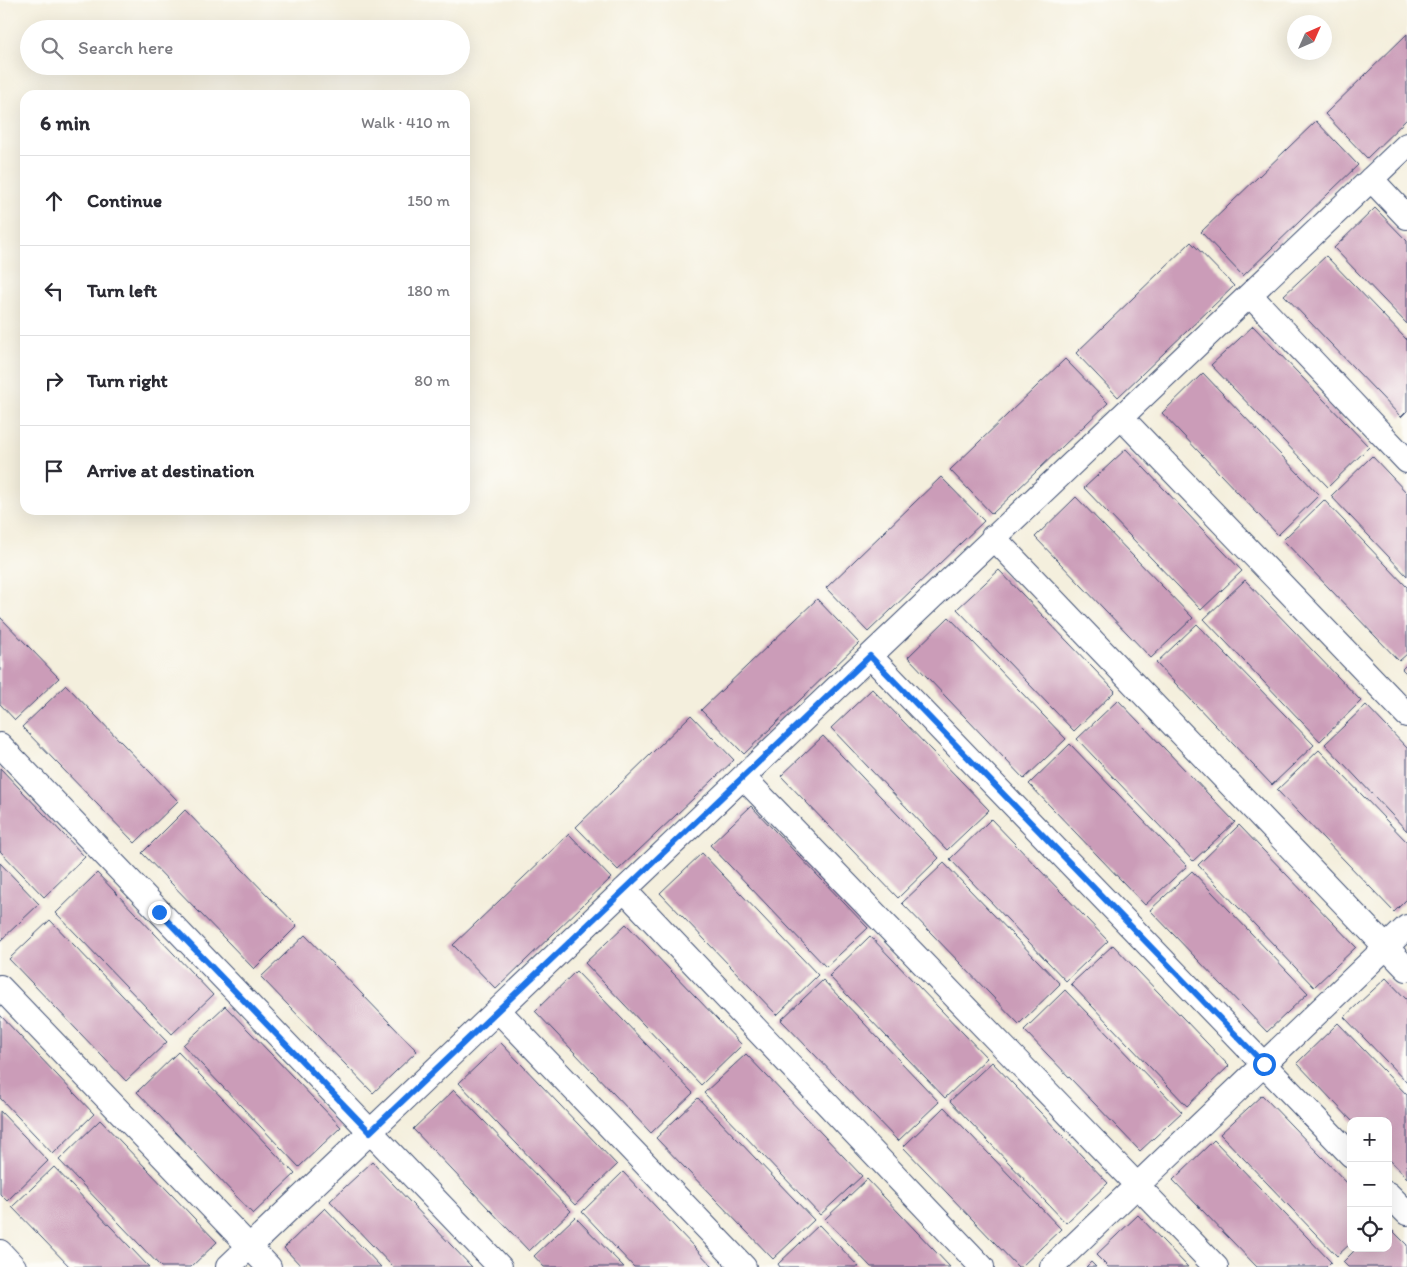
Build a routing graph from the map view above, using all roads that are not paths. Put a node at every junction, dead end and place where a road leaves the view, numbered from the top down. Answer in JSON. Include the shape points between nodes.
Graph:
{"nodes":[{"id":1,"x":1407,"y":145,"type":"edge"},
{"id":2,"x":1371,"y":179,"type":"junction"},
{"id":3,"x":1407,"y":216,"type":"edge"},
{"id":4,"x":1250,"y":295,"type":"junction"},
{"id":5,"x":1121,"y":417,"type":"junction"},
{"id":6,"x":1407,"y":461,"type":"edge"},
{"id":7,"x":994,"y":537,"type":"junction"},
{"id":8,"x":870,"y":656,"type":"junction"},
{"id":9,"x":1407,"y":715,"type":"edge"},
{"id":10,"x":0,"y":745,"type":"edge"},
{"id":11,"x":743,"y":777,"type":"junction"},
{"id":12,"x":624,"y":890,"type":"junction"},
{"id":13,"x":1407,"y":927,"type":"edge"},
{"id":14,"x":1386,"y":947,"type":"junction"},
{"id":15,"x":1407,"y":970,"type":"edge"},
{"id":16,"x":0,"y":987,"type":"edge"},
{"id":17,"x":498,"y":1010,"type":"junction"},
{"id":18,"x":1264,"y":1064,"type":"junction"},
{"id":19,"x":370,"y":1132,"type":"junction"},
{"id":20,"x":1347,"y":1151,"type":"edge"},
{"id":21,"x":1137,"y":1186,"type":"junction"},
{"id":22,"x":1392,"y":1198,"type":"edge"},
{"id":23,"x":1407,"y":1213,"type":"edge"},
{"id":24,"x":249,"y":1247,"type":"junction"},
{"id":25,"x":0,"y":1252,"type":"edge"},
{"id":26,"x":14,"y":1267,"type":"edge"},
{"id":27,"x":228,"y":1267,"type":"edge"},
{"id":28,"x":269,"y":1267,"type":"edge"},
{"id":29,"x":500,"y":1267,"type":"edge"},
{"id":30,"x":744,"y":1267,"type":"edge"},
{"id":31,"x":982,"y":1267,"type":"edge"},
{"id":32,"x":1052,"y":1267,"type":"edge"},
{"id":33,"x":1216,"y":1267,"type":"edge"}],
"edges":[{"from":1,"to":2,"type":"street"},
{"from":2,"to":3,"type":"street"},
{"from":2,"to":4,"type":"street"},
{"from":4,"to":5,"type":"street"},
{"from":4,"to":6,"type":"street"},
{"from":5,"to":7,"type":"street"},
{"from":5,"to":9,"type":"street"},
{"from":7,"to":8,"type":"street"},
{"from":7,"to":14,"type":"street"},
{"from":8,"to":11,"type":"street"},
{"from":8,"to":18,"type":"street"},
{"from":10,"to":19,"type":"street"},
{"from":11,"to":12,"type":"street"},
{"from":11,"to":21,"type":"street"},
{"from":12,"to":17,"type":"street"},
{"from":12,"to":31,"type":"street"},
{"from":13,"to":14,"type":"street"},
{"from":14,"to":15,"type":"street"},
{"from":14,"to":18,"type":"street"},
{"from":16,"to":24,"type":"street"},
{"from":17,"to":19,"type":"street"},
{"from":17,"to":30,"type":"street"},
{"from":18,"to":20,"type":"street"},
{"from":18,"to":21,"type":"street"},
{"from":19,"to":24,"type":"street"},
{"from":19,"to":29,"type":"street"},
{"from":21,"to":32,"type":"street"},
{"from":21,"to":33,"type":"street"},
{"from":22,"to":23,"type":"street"},
{"from":24,"to":27,"type":"street"},
{"from":24,"to":28,"type":"street"},
{"from":25,"to":26,"type":"street"}]}
